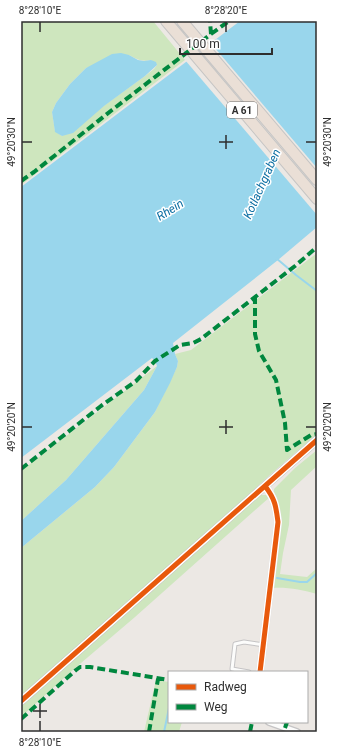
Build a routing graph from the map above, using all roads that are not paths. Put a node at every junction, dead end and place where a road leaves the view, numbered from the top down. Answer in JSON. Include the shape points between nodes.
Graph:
{"nodes":[{"id":1,"x":166,"y":21,"type":"edge"},
{"id":2,"x":182,"y":21,"type":"edge"},
{"id":3,"x":317,"y":180,"type":"edge"},
{"id":4,"x":317,"y":199,"type":"edge"},
{"id":5,"x":317,"y":440,"type":"edge"},
{"id":6,"x":265,"y":486,"type":"junction"},
{"id":7,"x":264,"y":645,"type":"junction"},
{"id":8,"x":243,"y":671,"type":"edge"},
{"id":9,"x":260,"y":671,"type":"edge"},
{"id":10,"x":21,"y":701,"type":"edge"},
{"id":11,"x":272,"y":723,"type":"edge"},
{"id":12,"x":297,"y":732,"type":"edge"}],
"edges":[{"from":1,"to":4,"type":"highway","number":"A 61"},
{"from":2,"to":3,"type":"highway","number":"A 61"},
{"from":5,"to":6,"type":"street"},
{"from":6,"to":7,"type":"street","via":[[276,505],[278,522]]},
{"from":6,"to":10,"type":"street"},
{"from":7,"to":8,"type":"lane","via":[[244,642],[235,644],[232,669]]},
{"from":7,"to":9,"type":"street"},
{"from":11,"to":12,"type":"street"}]}
